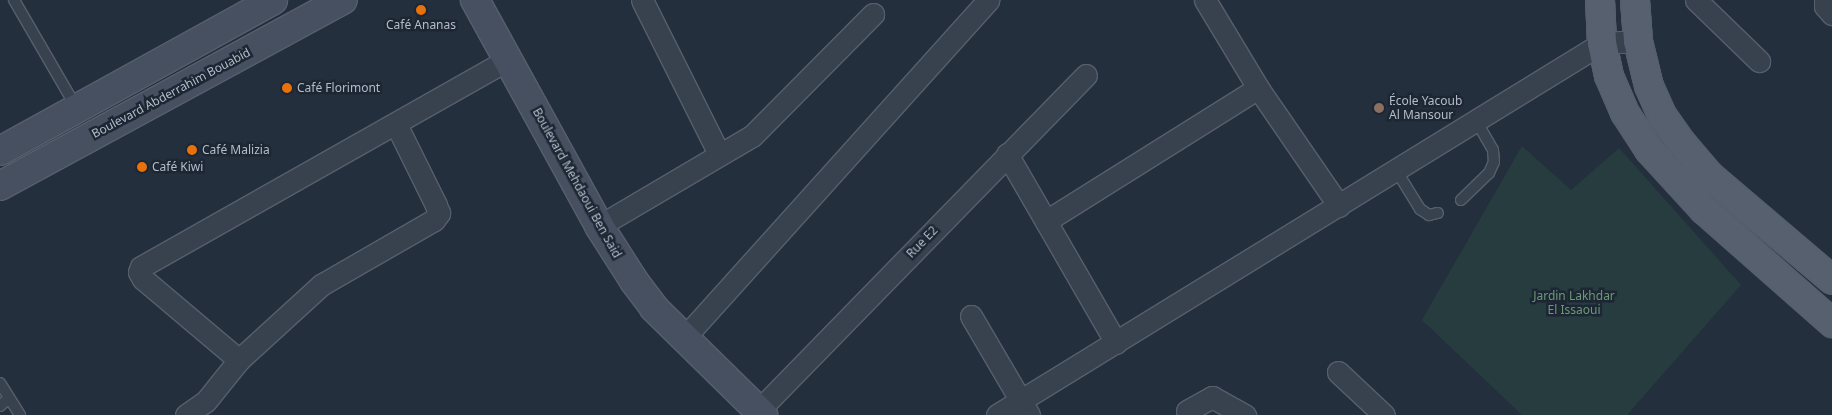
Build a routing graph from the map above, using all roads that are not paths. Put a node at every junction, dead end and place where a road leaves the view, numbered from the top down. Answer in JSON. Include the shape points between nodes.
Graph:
{"nodes":[{"id":1,"x":14,"y":0,"type":"edge"},
{"id":2,"x":273,"y":0,"type":"edge"},
{"id":3,"x":343,"y":0,"type":"edge"},
{"id":4,"x":475,"y":0,"type":"edge"},
{"id":5,"x":642,"y":0,"type":"edge"},
{"id":6,"x":988,"y":0,"type":"edge"},
{"id":7,"x":1205,"y":0,"type":"edge"},
{"id":8,"x":1600,"y":0,"type":"edge"},
{"id":9,"x":1635,"y":0,"type":"edge"},
{"id":10,"x":1696,"y":0,"type":"edge"},
{"id":11,"x":1825,"y":0,"type":"edge"},
{"id":12,"x":873,"y":14,"type":"dead end"},
{"id":13,"x":1832,"y":14,"type":"edge"},
{"id":14,"x":1638,"y":41,"type":"junction"},
{"id":15,"x":1602,"y":42,"type":"junction"},
{"id":16,"x":509,"y":59,"type":"junction"},
{"id":17,"x":1758,"y":62,"type":"dead end"},
{"id":18,"x":1086,"y":75,"type":"dead end"},
{"id":19,"x":1258,"y":88,"type":"junction"},
{"id":20,"x":76,"y":108,"type":"junction"},
{"id":21,"x":1476,"y":120,"type":"junction"},
{"id":22,"x":396,"y":124,"type":"junction"},
{"id":23,"x":0,"y":151,"type":"edge"},
{"id":24,"x":719,"y":154,"type":"junction"},
{"id":25,"x":1007,"y":154,"type":"junction"},
{"id":26,"x":1396,"y":170,"type":"junction"},
{"id":27,"x":0,"y":186,"type":"edge"},
{"id":28,"x":1461,"y":200,"type":"dead end"},
{"id":29,"x":1339,"y":206,"type":"junction"},
{"id":30,"x":1438,"y":214,"type":"dead end"},
{"id":31,"x":1046,"y":221,"type":"junction"},
{"id":32,"x":599,"y":226,"type":"junction"},
{"id":33,"x":1832,"y":280,"type":"edge"},
{"id":34,"x":971,"y":316,"type":"dead end"},
{"id":35,"x":1832,"y":323,"type":"edge"},
{"id":36,"x":684,"y":338,"type":"junction"},
{"id":37,"x":1116,"y":343,"type":"junction"},
{"id":38,"x":239,"y":360,"type":"junction"},
{"id":39,"x":1338,"y":372,"type":"dead end"},
{"id":40,"x":0,"y":383,"type":"edge"},
{"id":41,"x":9,"y":398,"type":"junction"},
{"id":42,"x":0,"y":406,"type":"edge"},
{"id":43,"x":1025,"y":408,"type":"edge"},
{"id":44,"x":1187,"y":411,"type":"dead end"},
{"id":45,"x":761,"y":413,"type":"edge"},
{"id":46,"x":20,"y":415,"type":"edge"},
{"id":47,"x":186,"y":415,"type":"edge"},
{"id":48,"x":997,"y":415,"type":"edge"},
{"id":49,"x":1245,"y":415,"type":"edge"},
{"id":50,"x":1384,"y":415,"type":"edge"}],
"edges":[{"from":1,"to":20,"type":"lane"},
{"from":2,"to":20,"type":"main road"},
{"from":3,"to":27,"type":"main road","name":"Boulevard Abderrahim Bouabid"},
{"from":4,"to":16,"type":"main road","name":"Boulevard Mehdaoui Ben Said"},
{"from":5,"to":24,"type":"street"},
{"from":6,"to":36,"type":"street"},
{"from":7,"to":19,"type":"street"},
{"from":8,"to":15,"type":"main road"},
{"from":9,"to":14,"type":"main road"},
{"from":10,"to":17,"type":"street"},
{"from":11,"to":13,"type":"street","via":[[1825,6]]},
{"from":12,"to":24,"type":"street","via":[[752,136]]},
{"from":14,"to":15,"type":"street"},
{"from":14,"to":33,"type":"main road","via":[[1649,86],[1662,115],[1681,142],[1710,176]]},
{"from":15,"to":21,"type":"street"},
{"from":15,"to":35,"type":"main road","via":[[1609,76],[1625,114],[1649,150],[1704,210]]},
{"from":16,"to":22,"type":"street"},
{"from":16,"to":32,"type":"main road","name":"Boulevard Mehdaoui Ben Said"},
{"from":18,"to":25,"type":"street","name":"Rue E2"},
{"from":19,"to":29,"type":"street"},
{"from":19,"to":31,"type":"street"},
{"from":20,"to":23,"type":"main road"},
{"from":21,"to":26,"type":"street"},
{"from":21,"to":28,"type":"lane","via":[[1493,150],[1494,162],[1489,173]]},
{"from":22,"to":38,"type":"street","via":[[436,205],[438,213],[434,220],[321,284]]},
{"from":22,"to":38,"type":"street","via":[[141,267],[139,272],[143,279]]},
{"from":24,"to":32,"type":"street"},
{"from":25,"to":31,"type":"street"},
{"from":25,"to":45,"type":"street","name":"Rue E2"},
{"from":26,"to":29,"type":"street"},
{"from":26,"to":30,"type":"lane","via":[[1420,210],[1429,215]]},
{"from":29,"to":37,"type":"street"},
{"from":31,"to":37,"type":"street"},
{"from":32,"to":36,"type":"main road","name":"Boulevard Mehdaoui Ben Said","via":[[634,281]]},
{"from":34,"to":43,"type":"street"},
{"from":36,"to":45,"type":"main road","name":"Boulevard Mehdaoui Ben Said"},
{"from":37,"to":43,"type":"street"},
{"from":38,"to":47,"type":"street","via":[[206,402]]},
{"from":39,"to":50,"type":"street"},
{"from":40,"to":41,"type":"lane"},
{"from":41,"to":42,"type":"lane"},
{"from":41,"to":46,"type":"lane"},
{"from":43,"to":48,"type":"street"},
{"from":44,"to":49,"type":"street","via":[[1212,397]]}]}
